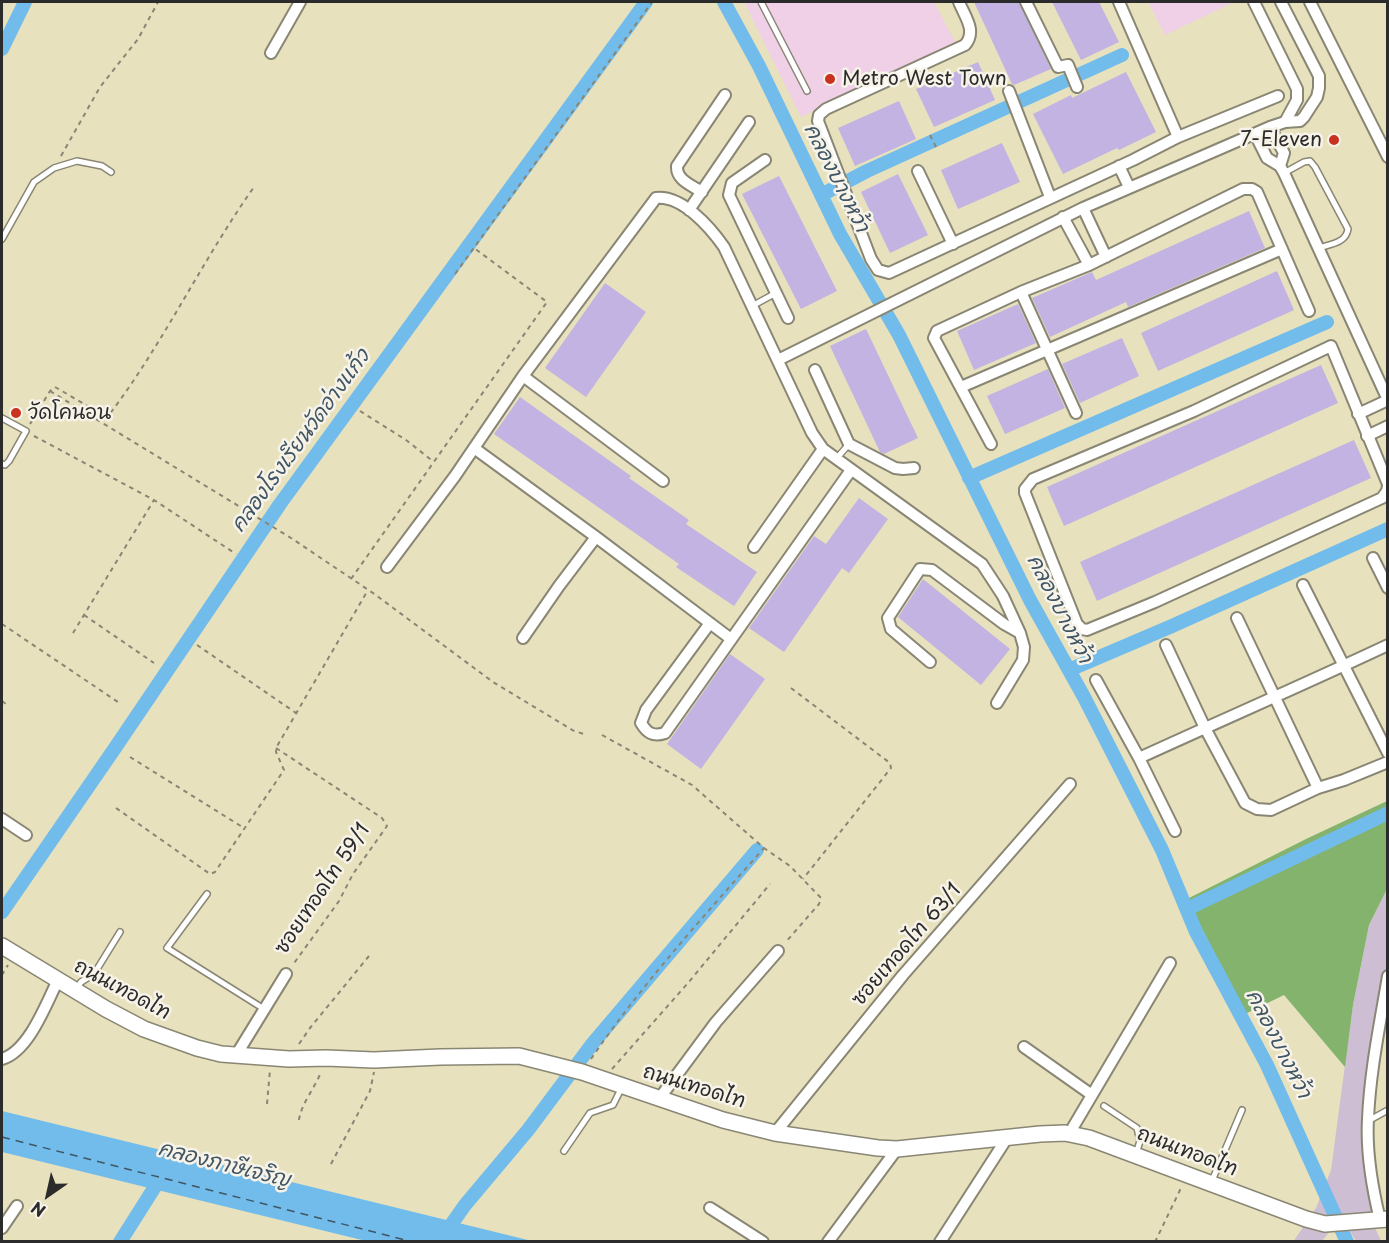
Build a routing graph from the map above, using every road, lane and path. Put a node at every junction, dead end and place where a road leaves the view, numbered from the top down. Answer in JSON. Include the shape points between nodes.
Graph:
{"nodes":[{"id":1,"x":158,"y":2,"type":"edge"},
{"id":2,"x":300,"y":2,"type":"edge"},
{"id":3,"x":652,"y":2,"type":"edge"},
{"id":4,"x":761,"y":2,"type":"edge"},
{"id":5,"x":959,"y":2,"type":"edge"},
{"id":6,"x":1026,"y":2,"type":"edge"},
{"id":7,"x":1119,"y":2,"type":"edge"},
{"id":8,"x":1254,"y":2,"type":"edge"},
{"id":9,"x":1281,"y":2,"type":"edge"},
{"id":10,"x":1310,"y":2,"type":"edge"},
{"id":11,"x":271,"y":53,"type":"dead end"},
{"id":12,"x":1076,"y":85,"type":"dead end"},
{"id":13,"x":807,"y":91,"type":"dead end"},
{"id":14,"x":725,"y":95,"type":"dead end"},
{"id":15,"x":1010,"y":95,"type":"dead end"},
{"id":16,"x":1278,"y":96,"type":"dead end"},
{"id":17,"x":749,"y":122,"type":"dead end"},
{"id":18,"x":1285,"y":122,"type":"junction"},
{"id":19,"x":1270,"y":127,"type":"junction"},
{"id":20,"x":1255,"y":134,"type":"junction"},
{"id":21,"x":930,"y":135,"type":"dead end"},
{"id":22,"x":1178,"y":137,"type":"junction"},
{"id":23,"x":938,"y":151,"type":"dead end"},
{"id":24,"x":1388,"y":157,"type":"edge"},
{"id":25,"x":765,"y":160,"type":"dead end"},
{"id":26,"x":1119,"y":166,"type":"junction"},
{"id":27,"x":54,"y":168,"type":"junction"},
{"id":28,"x":1282,"y":169,"type":"junction"},
{"id":29,"x":918,"y":171,"type":"dead end"},
{"id":30,"x":111,"y":172,"type":"dead end"},
{"id":31,"x":254,"y":187,"type":"dead end"},
{"id":32,"x":1129,"y":187,"type":"junction"},
{"id":33,"x":702,"y":192,"type":"junction"},
{"id":34,"x":1050,"y":197,"type":"junction"},
{"id":35,"x":1083,"y":207,"type":"junction"},
{"id":36,"x":689,"y":210,"type":"junction"},
{"id":37,"x":1063,"y":217,"type":"junction"},
{"id":38,"x":2,"y":239,"type":"edge"},
{"id":39,"x":953,"y":244,"type":"junction"},
{"id":40,"x":474,"y":248,"type":"junction"},
{"id":41,"x":1319,"y":248,"type":"junction"},
{"id":42,"x":1282,"y":249,"type":"junction"},
{"id":43,"x":1106,"y":256,"type":"junction"},
{"id":44,"x":1089,"y":265,"type":"junction"},
{"id":45,"x":455,"y":274,"type":"dead end"},
{"id":46,"x":1021,"y":292,"type":"junction"},
{"id":47,"x":776,"y":293,"type":"junction"},
{"id":48,"x":752,"y":306,"type":"junction"},
{"id":49,"x":1309,"y":311,"type":"dead end"},
{"id":50,"x":788,"y":318,"type":"dead end"},
{"id":51,"x":1046,"y":351,"type":"junction"},
{"id":52,"x":778,"y":360,"type":"junction"},
{"id":53,"x":815,"y":370,"type":"dead end"},
{"id":54,"x":523,"y":376,"type":"junction"},
{"id":55,"x":961,"y":387,"type":"junction"},
{"id":56,"x":50,"y":391,"type":"junction"},
{"id":57,"x":1388,"y":400,"type":"edge"},
{"id":58,"x":360,"y":411,"type":"dead end"},
{"id":59,"x":1076,"y":413,"type":"dead end"},
{"id":60,"x":1358,"y":414,"type":"junction"},
{"id":61,"x":2,"y":418,"type":"edge"},
{"id":62,"x":1388,"y":426,"type":"edge"},
{"id":63,"x":26,"y":431,"type":"junction"},
{"id":64,"x":1367,"y":436,"type":"junction"},
{"id":65,"x":849,"y":444,"type":"junction"},
{"id":66,"x":991,"y":444,"type":"dead end"},
{"id":67,"x":474,"y":448,"type":"junction"},
{"id":68,"x":823,"y":449,"type":"junction"},
{"id":69,"x":836,"y":459,"type":"junction"},
{"id":70,"x":434,"y":462,"type":"junction"},
{"id":71,"x":2,"y":464,"type":"edge"},
{"id":72,"x":914,"y":468,"type":"dead end"},
{"id":73,"x":851,"y":470,"type":"junction"},
{"id":74,"x":663,"y":481,"type":"dead end"},
{"id":75,"x":1388,"y":485,"type":"edge"},
{"id":76,"x":154,"y":500,"type":"junction"},
{"id":77,"x":596,"y":537,"type":"junction"},
{"id":78,"x":754,"y":548,"type":"dead end"},
{"id":79,"x":236,"y":554,"type":"dead end"},
{"id":80,"x":1373,"y":558,"type":"dead end"},
{"id":81,"x":387,"y":567,"type":"dead end"},
{"id":82,"x":351,"y":579,"type":"junction"},
{"id":83,"x":1303,"y":585,"type":"dead end"},
{"id":84,"x":1388,"y":588,"type":"edge"},
{"id":85,"x":368,"y":590,"type":"junction"},
{"id":86,"x":84,"y":615,"type":"junction"},
{"id":87,"x":1237,"y":618,"type":"dead end"},
{"id":88,"x":710,"y":623,"type":"junction"},
{"id":89,"x":2,"y":624,"type":"edge"},
{"id":90,"x":73,"y":633,"type":"dead end"},
{"id":91,"x":1020,"y":633,"type":"junction"},
{"id":92,"x":523,"y":638,"type":"dead end"},
{"id":93,"x":731,"y":639,"type":"junction"},
{"id":94,"x":197,"y":645,"type":"dead end"},
{"id":95,"x":1167,"y":645,"type":"dead end"},
{"id":96,"x":1388,"y":645,"type":"edge"},
{"id":97,"x":930,"y":662,"type":"dead end"},
{"id":98,"x":154,"y":663,"type":"dead end"},
{"id":99,"x":1344,"y":666,"type":"junction"},
{"id":100,"x":1096,"y":680,"type":"dead end"},
{"id":101,"x":791,"y":688,"type":"dead end"},
{"id":102,"x":1275,"y":698,"type":"junction"},
{"id":103,"x":2,"y":701,"type":"edge"},
{"id":104,"x":118,"y":702,"type":"dead end"},
{"id":105,"x":997,"y":703,"type":"dead end"},
{"id":106,"x":6,"y":704,"type":"dead end"},
{"id":107,"x":297,"y":713,"type":"junction"},
{"id":108,"x":1205,"y":728,"type":"junction"},
{"id":109,"x":584,"y":734,"type":"dead end"},
{"id":110,"x":602,"y":735,"type":"dead end"},
{"id":111,"x":276,"y":748,"type":"junction"},
{"id":112,"x":1388,"y":753,"type":"edge"},
{"id":113,"x":130,"y":757,"type":"dead end"},
{"id":114,"x":1139,"y":758,"type":"junction"},
{"id":115,"x":1388,"y":762,"type":"edge"},
{"id":116,"x":1070,"y":784,"type":"dead end"},
{"id":117,"x":1318,"y":788,"type":"junction"},
{"id":118,"x":116,"y":808,"type":"dead end"},
{"id":119,"x":2,"y":819,"type":"edge"},
{"id":120,"x":244,"y":828,"type":"junction"},
{"id":121,"x":1175,"y":831,"type":"dead end"},
{"id":122,"x":26,"y":835,"type":"dead end"},
{"id":123,"x":764,"y":848,"type":"junction"},
{"id":124,"x":803,"y":879,"type":"junction"},
{"id":125,"x":770,"y":884,"type":"dead end"},
{"id":126,"x":207,"y":894,"type":"dead end"},
{"id":127,"x":120,"y":932,"type":"dead end"},
{"id":128,"x":3,"y":947,"type":"edge"},
{"id":129,"x":778,"y":951,"type":"joint"},
{"id":130,"x":369,"y":956,"type":"dead end"},
{"id":131,"x":1170,"y":963,"type":"dead end"},
{"id":132,"x":286,"y":974,"type":"joint"},
{"id":133,"x":1388,"y":976,"type":"edge"},
{"id":134,"x":58,"y":980,"type":"junction"},
{"id":135,"x":75,"y":990,"type":"junction"},
{"id":136,"x":1385,"y":1004,"type":"edge"},
{"id":137,"x":264,"y":1009,"type":"junction"},
{"id":138,"x":1024,"y":1047,"type":"dead end"},
{"id":139,"x":235,"y":1057,"type":"junction"},
{"id":140,"x":272,"y":1058,"type":"junction"},
{"id":141,"x":326,"y":1058,"type":"junction"},
{"id":142,"x":2,"y":1059,"type":"edge"},
{"id":143,"x":289,"y":1059,"type":"junction"},
{"id":144,"x":374,"y":1060,"type":"junction"},
{"id":145,"x":580,"y":1072,"type":"junction"},
{"id":146,"x":602,"y":1080,"type":"junction"},
{"id":147,"x":622,"y":1087,"type":"junction"},
{"id":148,"x":1092,"y":1095,"type":"junction"},
{"id":149,"x":659,"y":1099,"type":"junction"},
{"id":150,"x":267,"y":1104,"type":"dead end"},
{"id":151,"x":1104,"y":1106,"type":"dead end"},
{"id":152,"x":1242,"y":1110,"type":"dead end"},
{"id":153,"x":1388,"y":1110,"type":"edge"},
{"id":154,"x":299,"y":1120,"type":"dead end"},
{"id":155,"x":1368,"y":1121,"type":"junction"},
{"id":156,"x":775,"y":1133,"type":"junction"},
{"id":157,"x":1069,"y":1134,"type":"junction"},
{"id":158,"x":1007,"y":1138,"type":"junction"},
{"id":159,"x":897,"y":1149,"type":"junction"},
{"id":160,"x":564,"y":1151,"type":"dead end"},
{"id":161,"x":1136,"y":1155,"type":"junction"},
{"id":162,"x":331,"y":1164,"type":"dead end"},
{"id":163,"x":1187,"y":1175,"type":"junction"},
{"id":164,"x":1211,"y":1184,"type":"junction"},
{"id":165,"x":17,"y":1206,"type":"dead end"},
{"id":166,"x":710,"y":1208,"type":"dead end"},
{"id":167,"x":1384,"y":1219,"type":"edge"},
{"id":168,"x":2,"y":1228,"type":"edge"},
{"id":169,"x":763,"y":1242,"type":"edge"},
{"id":170,"x":828,"y":1242,"type":"edge"},
{"id":171,"x":940,"y":1242,"type":"edge"},
{"id":172,"x":1155,"y":1242,"type":"edge"}],
"edges":[{"from":1,"to":27,"type":"path","via":[[138,39],[100,87]]},
{"from":2,"to":11,"type":"street"},
{"from":3,"to":40,"type":"path"},
{"from":4,"to":13,"type":"lane"},
{"from":5,"to":39,"type":"street","via":[[972,31],[965,45],[826,109],[818,121],[878,270],[889,273]]},
{"from":6,"to":12,"type":"street","via":[[1059,68],[1071,65]]},
{"from":7,"to":22,"type":"street"},
{"from":8,"to":18,"type":"street","via":[[1297,89],[1297,100]]},
{"from":9,"to":18,"type":"street","via":[[1319,76],[1310,112],[1300,121]]},
{"from":10,"to":24,"type":"street"},
{"from":14,"to":33,"type":"street","via":[[677,166],[681,179]]},
{"from":15,"to":34,"type":"street"},
{"from":16,"to":22,"type":"street"},
{"from":17,"to":33,"type":"street"},
{"from":18,"to":19,"type":"street"},
{"from":19,"to":20,"type":"street"},
{"from":19,"to":28,"type":"street","via":[[1284,153]]},
{"from":20,"to":28,"type":"street","via":[[1268,158]]},
{"from":20,"to":32,"type":"street"},
{"from":21,"to":23,"type":"path"},
{"from":22,"to":26,"type":"street"},
{"from":25,"to":47,"type":"street","via":[[732,183],[729,195]]},
{"from":26,"to":32,"type":"street"},
{"from":26,"to":34,"type":"street"},
{"from":27,"to":30,"type":"lane","via":[[77,161]]},
{"from":27,"to":38,"type":"lane","via":[[34,182]]},
{"from":28,"to":41,"type":"street"},
{"from":28,"to":41,"type":"lane","via":[[1310,161],[1348,229],[1343,240]]},
{"from":29,"to":39,"type":"street"},
{"from":31,"to":56,"type":"path","via":[[132,384],[109,414],[100,413],[55,387]]},
{"from":32,"to":35,"type":"street"},
{"from":33,"to":36,"type":"street"},
{"from":34,"to":39,"type":"street"},
{"from":35,"to":37,"type":"street"},
{"from":35,"to":43,"type":"street"},
{"from":36,"to":48,"type":"street","via":[[724,247]]},
{"from":36,"to":54,"type":"street","via":[[656,198]]},
{"from":37,"to":44,"type":"street"},
{"from":37,"to":52,"type":"street"},
{"from":40,"to":45,"type":"path"},
{"from":40,"to":70,"type":"path","via":[[547,302]]},
{"from":41,"to":57,"type":"street"},
{"from":42,"to":43,"type":"street","via":[[1257,192],[1243,189]]},
{"from":42,"to":49,"type":"street"},
{"from":42,"to":51,"type":"street"},
{"from":43,"to":44,"type":"street"},
{"from":44,"to":46,"type":"street"},
{"from":46,"to":51,"type":"street"},
{"from":46,"to":55,"type":"street","via":[[934,334]]},
{"from":47,"to":48,"type":"lane"},
{"from":47,"to":50,"type":"street"},
{"from":48,"to":52,"type":"street"},
{"from":51,"to":55,"type":"street"},
{"from":51,"to":59,"type":"street"},
{"from":52,"to":68,"type":"street"},
{"from":53,"to":65,"type":"street"},
{"from":54,"to":67,"type":"street"},
{"from":54,"to":74,"type":"street"},
{"from":55,"to":66,"type":"street"},
{"from":56,"to":63,"type":"path"},
{"from":56,"to":82,"type":"path"},
{"from":57,"to":60,"type":"street"},
{"from":58,"to":70,"type":"path"},
{"from":60,"to":64,"type":"street"},
{"from":60,"to":75,"type":"street","via":[[1331,346],[1194,411],[1033,479],[1025,493],[1077,624],[1088,630],[1382,498]]},
{"from":61,"to":63,"type":"lane"},
{"from":62,"to":64,"type":"street"},
{"from":63,"to":71,"type":"lane","via":[[9,461]]},
{"from":63,"to":76,"type":"path"},
{"from":64,"to":75,"type":"street"},
{"from":65,"to":69,"type":"lane"},
{"from":65,"to":72,"type":"street","via":[[895,468]]},
{"from":67,"to":77,"type":"street"},
{"from":67,"to":81,"type":"street"},
{"from":68,"to":69,"type":"street"},
{"from":68,"to":78,"type":"street"},
{"from":69,"to":73,"type":"street"},
{"from":70,"to":82,"type":"path"},
{"from":73,"to":91,"type":"street","via":[[982,564]]},
{"from":73,"to":93,"type":"street"},
{"from":76,"to":79,"type":"path"},
{"from":76,"to":86,"type":"path"},
{"from":77,"to":88,"type":"street"},
{"from":77,"to":92,"type":"street"},
{"from":80,"to":84,"type":"street"},
{"from":82,"to":85,"type":"path"},
{"from":83,"to":99,"type":"street"},
{"from":85,"to":107,"type":"path"},
{"from":85,"to":109,"type":"path","via":[[493,682]]},
{"from":86,"to":90,"type":"path"},
{"from":86,"to":98,"type":"path"},
{"from":87,"to":102,"type":"street"},
{"from":88,"to":93,"type":"street"},
{"from":88,"to":93,"type":"street","via":[[646,710],[641,723],[650,734],[665,733]]},
{"from":89,"to":104,"type":"path"},
{"from":91,"to":97,"type":"street","via":[[932,570],[920,568],[888,622]]},
{"from":91,"to":105,"type":"street","via":[[1023,660]]},
{"from":94,"to":107,"type":"path"},
{"from":95,"to":108,"type":"street"},
{"from":96,"to":99,"type":"street"},
{"from":99,"to":102,"type":"street"},
{"from":99,"to":112,"type":"street"},
{"from":100,"to":114,"type":"street"},
{"from":101,"to":124,"type":"path","via":[[890,763],[891,768]]},
{"from":102,"to":108,"type":"street"},
{"from":102,"to":117,"type":"street"},
{"from":103,"to":106,"type":"path"},
{"from":107,"to":111,"type":"path"},
{"from":108,"to":114,"type":"street"},
{"from":108,"to":117,"type":"street","via":[[1245,803],[1270,810]]},
{"from":110,"to":123,"type":"path","via":[[692,785]]},
{"from":111,"to":120,"type":"path","via":[[284,770]]},
{"from":111,"to":132,"type":"path","name":"ซอยเทอดไท 59/1","via":[[382,818],[387,826]]},
{"from":113,"to":120,"type":"path"},
{"from":114,"to":121,"type":"street"},
{"from":115,"to":117,"type":"street"},
{"from":116,"to":156,"type":"street","name":"ซอยเทอดไท 63/1","via":[[903,975]]},
{"from":118,"to":120,"type":"path","via":[[210,874]]},
{"from":119,"to":122,"type":"street"},
{"from":123,"to":124,"type":"path"},
{"from":123,"to":145,"type":"path","via":[[680,943]]},
{"from":124,"to":129,"type":"path","via":[[821,901]]},
{"from":125,"to":146,"type":"path"},
{"from":126,"to":137,"type":"lane","via":[[167,948]]},
{"from":127,"to":135,"type":"lane","via":[[93,974]]},
{"from":128,"to":134,"type":"main road","name":"ถนนเทอดไท"},
{"from":129,"to":149,"type":"street","via":[[716,1022]]},
{"from":130,"to":143,"type":"path"},
{"from":131,"to":148,"type":"street"},
{"from":132,"to":137,"type":"street","name":"ซอยเทอดไท 59/1"},
{"from":133,"to":136,"type":"street"},
{"from":134,"to":135,"type":"main road","name":"ถนนเทอดไท"},
{"from":134,"to":142,"type":"street","via":[[29,1036],[12,1056]]},
{"from":135,"to":139,"type":"main road","name":"ถนนเทอดไท","via":[[144,1029]]},
{"from":136,"to":155,"type":"street"},
{"from":137,"to":139,"type":"street","name":"ซอยเทอดไท 59/1"},
{"from":138,"to":148,"type":"street"},
{"from":139,"to":140,"type":"main road","name":"ถนนเทอดไท"},
{"from":140,"to":143,"type":"main road","name":"ถนนเทอดไท"},
{"from":140,"to":150,"type":"path"},
{"from":141,"to":143,"type":"main road","name":"ถนนเทอดไท"},
{"from":141,"to":144,"type":"main road","name":"ถนนเทอดไท"},
{"from":141,"to":154,"type":"path","via":[[310,1097],[300,1110]]},
{"from":144,"to":145,"type":"main road","name":"ถนนเทอดไท","via":[[519,1056]]},
{"from":144,"to":162,"type":"path","via":[[370,1091]]},
{"from":145,"to":146,"type":"main road","name":"ถนนเทอดไท"},
{"from":146,"to":147,"type":"main road","name":"ถนนเทอดไท"},
{"from":147,"to":149,"type":"main road","name":"ถนนเทอดไท"},
{"from":147,"to":160,"type":"lane","via":[[613,1105],[590,1113]]},
{"from":148,"to":157,"type":"street"},
{"from":149,"to":156,"type":"main road","name":"ถนนเทอดไท"},
{"from":151,"to":161,"type":"lane","via":[[1137,1128],[1140,1141]]},
{"from":152,"to":164,"type":"lane"},
{"from":153,"to":155,"type":"lane"},
{"from":155,"to":167,"type":"street","via":[[1372,1184]]},
{"from":156,"to":159,"type":"main road","name":"ถนนเทอดไท"},
{"from":157,"to":158,"type":"main road","name":"ถนนเทอดไท"},
{"from":157,"to":161,"type":"main road","name":"ถนนเทอดไท"},
{"from":158,"to":159,"type":"main road","name":"ถนนเทอดไท"},
{"from":158,"to":171,"type":"street"},
{"from":159,"to":170,"type":"street"},
{"from":161,"to":163,"type":"main road","name":"ถนนเทอดไท"},
{"from":163,"to":164,"type":"main road","name":"ถนนเทอดไท"},
{"from":163,"to":172,"type":"path"},
{"from":164,"to":167,"type":"main road","name":"ถนนเทอดไท","via":[[1325,1224]]},
{"from":165,"to":168,"type":"street"},
{"from":166,"to":169,"type":"street"}]}
